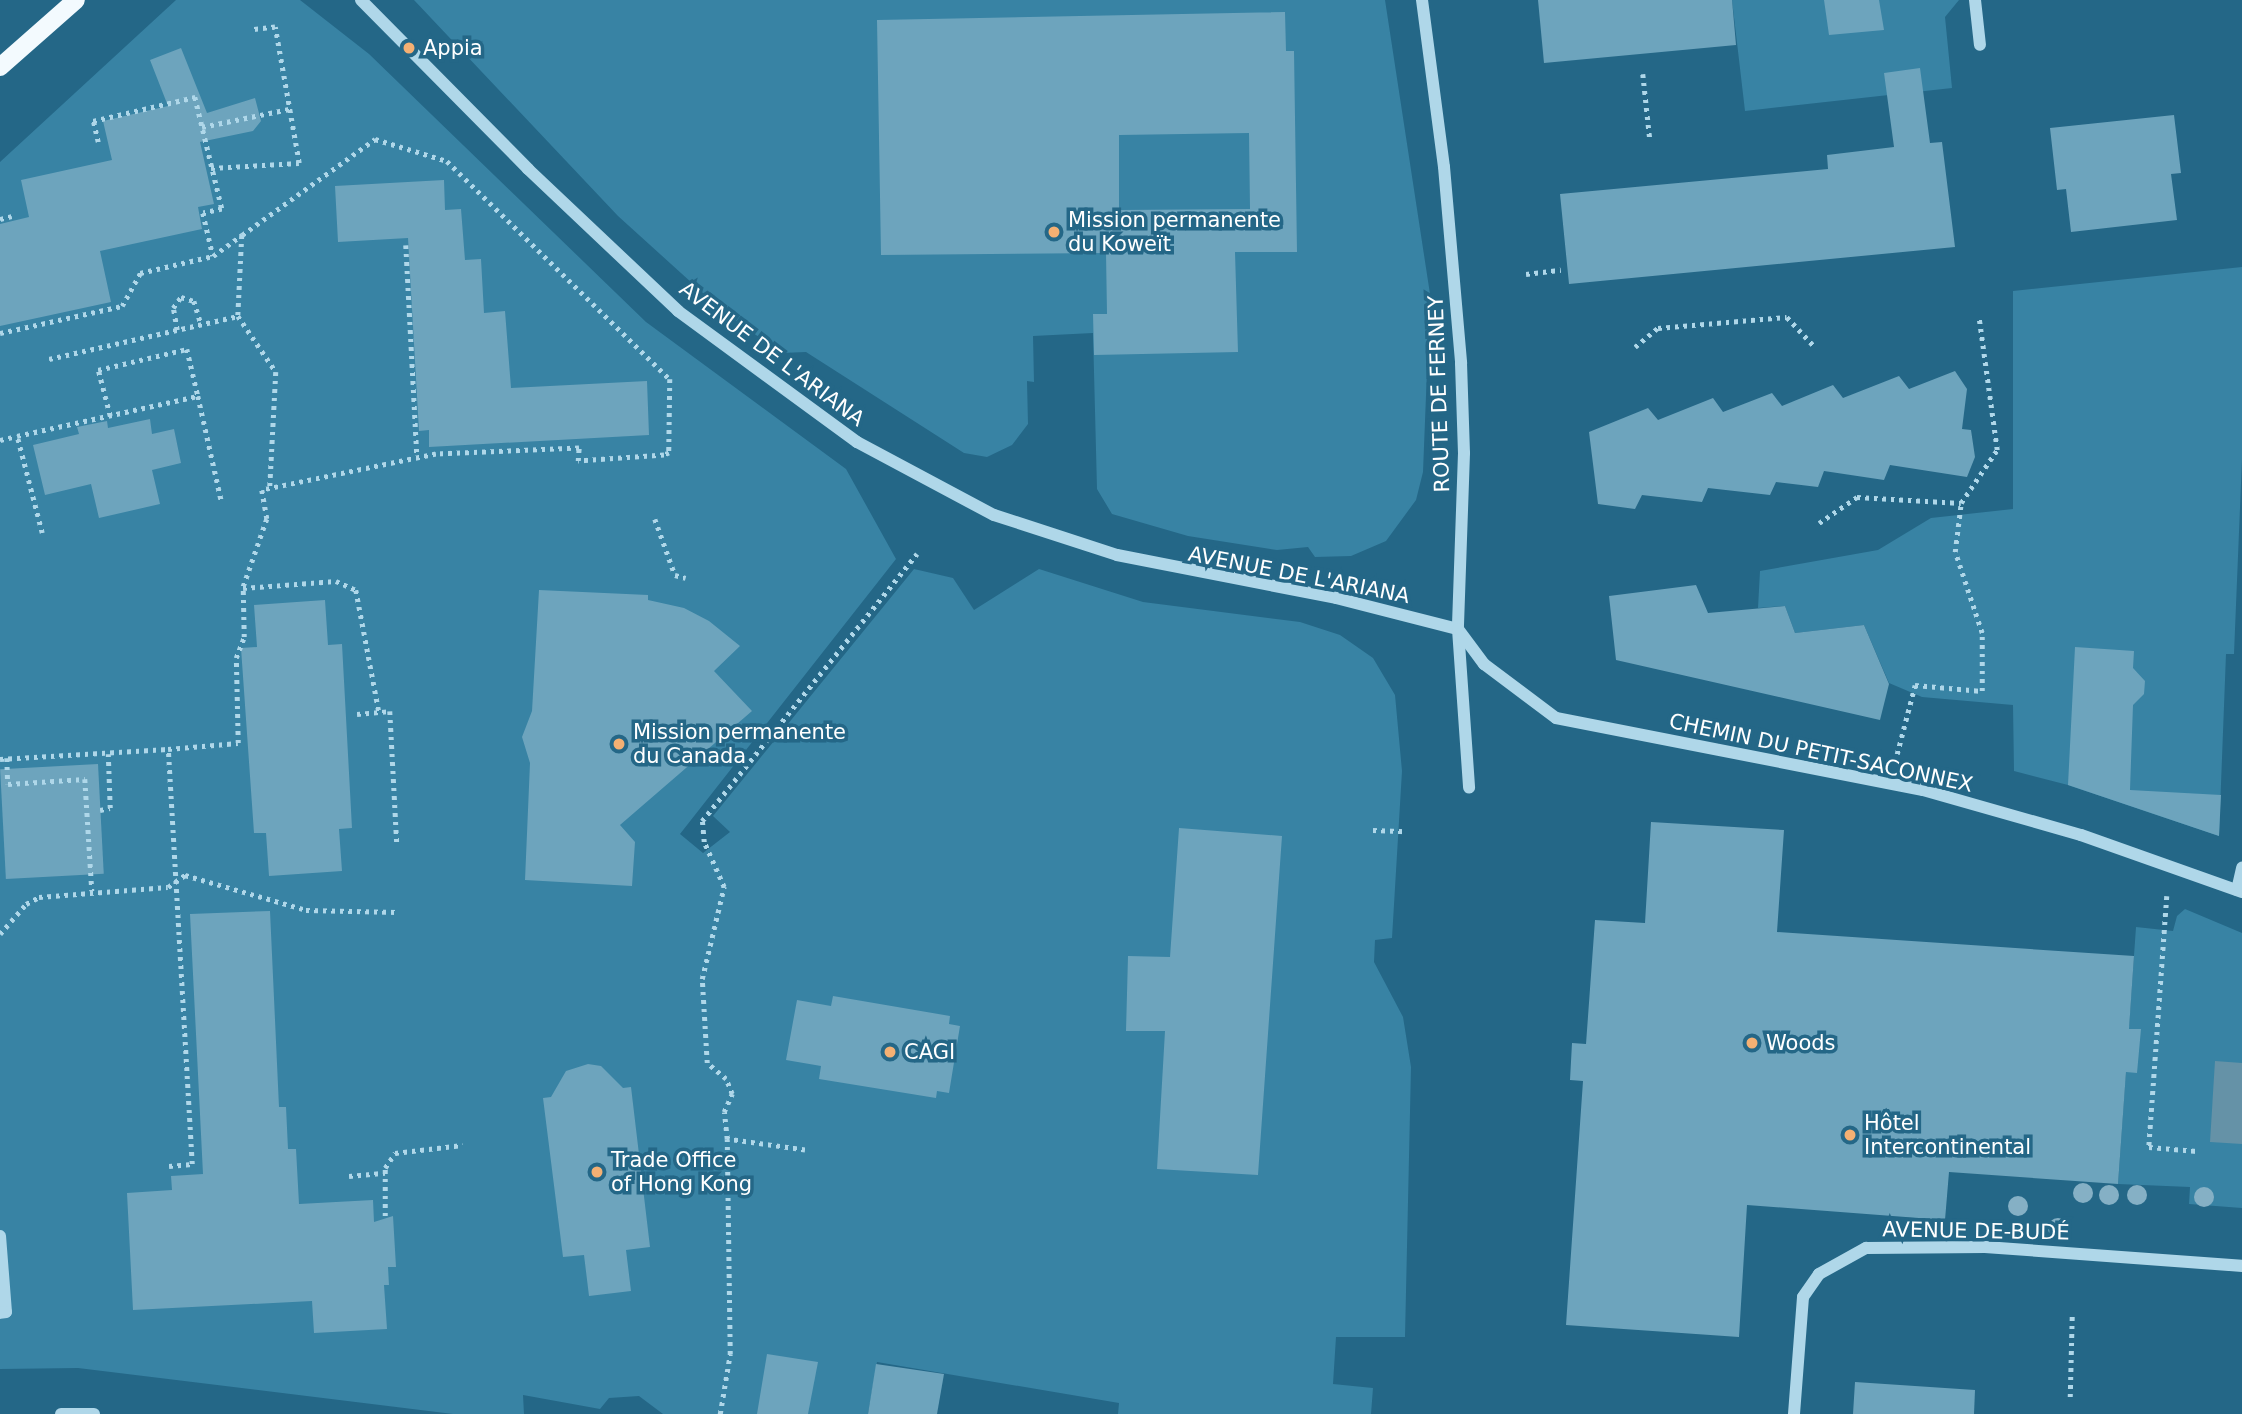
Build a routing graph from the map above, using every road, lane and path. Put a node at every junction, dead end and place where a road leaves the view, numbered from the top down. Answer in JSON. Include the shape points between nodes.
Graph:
{"nodes":[{"id":1,"x":76,"y":0,"type":"edge"},
{"id":2,"x":361,"y":0,"type":"edge"},
{"id":3,"x":1422,"y":0,"type":"edge"},
{"id":4,"x":1975,"y":0,"type":"edge"},
{"id":5,"x":250,"y":30,"type":"dead end"},
{"id":6,"x":1980,"y":45,"type":"dead end"},
{"id":7,"x":0,"y":67,"type":"edge"},
{"id":8,"x":1643,"y":74,"type":"dead end"},
{"id":9,"x":289,"y":109,"type":"junction"},
{"id":10,"x":202,"y":127,"type":"junction"},
{"id":11,"x":1650,"y":139,"type":"dead end"},
{"id":12,"x":98,"y":142,"type":"dead end"},
{"id":13,"x":212,"y":168,"type":"junction"},
{"id":14,"x":12,"y":216,"type":"dead end"},
{"id":15,"x":0,"y":219,"type":"edge"},
{"id":16,"x":242,"y":235,"type":"junction"},
{"id":17,"x":406,"y":245,"type":"dead end"},
{"id":18,"x":213,"y":256,"type":"junction"},
{"id":19,"x":1561,"y":270,"type":"dead end"},
{"id":20,"x":1526,"y":274,"type":"dead end"},
{"id":21,"x":238,"y":316,"type":"junction"},
{"id":22,"x":1979,"y":319,"type":"dead end"},
{"id":23,"x":201,"y":324,"type":"junction"},
{"id":24,"x":177,"y":330,"type":"junction"},
{"id":25,"x":0,"y":333,"type":"edge"},
{"id":26,"x":1813,"y":345,"type":"dead end"},
{"id":27,"x":1635,"y":347,"type":"dead end"},
{"id":28,"x":49,"y":359,"type":"dead end"},
{"id":29,"x":198,"y":396,"type":"junction"},
{"id":30,"x":110,"y":416,"type":"junction"},
{"id":31,"x":17,"y":436,"type":"junction"},
{"id":32,"x":0,"y":440,"type":"edge"},
{"id":33,"x":418,"y":457,"type":"junction"},
{"id":34,"x":270,"y":488,"type":"junction"},
{"id":35,"x":222,"y":503,"type":"dead end"},
{"id":36,"x":1961,"y":503,"type":"junction"},
{"id":37,"x":655,"y":519,"type":"dead end"},
{"id":38,"x":1819,"y":523,"type":"dead end"},
{"id":39,"x":42,"y":533,"type":"dead end"},
{"id":40,"x":916,"y":554,"type":"dead end"},
{"id":41,"x":686,"y":578,"type":"dead end"},
{"id":42,"x":243,"y":588,"type":"junction"},
{"id":43,"x":1458,"y":629,"type":"junction"},
{"id":44,"x":379,"y":712,"type":"junction"},
{"id":45,"x":357,"y":714,"type":"dead end"},
{"id":46,"x":168,"y":749,"type":"junction"},
{"id":47,"x":108,"y":754,"type":"junction"},
{"id":48,"x":1897,"y":754,"type":"dead end"},
{"id":49,"x":8,"y":758,"type":"junction"},
{"id":50,"x":0,"y":759,"type":"edge"},
{"id":51,"x":1469,"y":788,"type":"dead end"},
{"id":52,"x":100,"y":810,"type":"dead end"},
{"id":53,"x":1373,"y":830,"type":"dead end"},
{"id":54,"x":1406,"y":831,"type":"dead end"},
{"id":55,"x":397,"y":843,"type":"dead end"},
{"id":56,"x":2242,"y":868,"type":"edge"},
{"id":57,"x":176,"y":881,"type":"junction"},
{"id":58,"x":92,"y":891,"type":"junction"},
{"id":59,"x":2240,"y":891,"type":"edge"},
{"id":60,"x":2167,"y":896,"type":"dead end"},
{"id":61,"x":397,"y":912,"type":"dead end"},
{"id":62,"x":0,"y":933,"type":"edge"},
{"id":63,"x":727,"y":1139,"type":"junction"},
{"id":64,"x":463,"y":1145,"type":"dead end"},
{"id":65,"x":804,"y":1150,"type":"dead end"},
{"id":66,"x":2197,"y":1151,"type":"dead end"},
{"id":67,"x":169,"y":1166,"type":"dead end"},
{"id":68,"x":385,"y":1173,"type":"junction"},
{"id":69,"x":349,"y":1176,"type":"dead end"},
{"id":70,"x":385,"y":1216,"type":"dead end"},
{"id":71,"x":0,"y":1236,"type":"edge"},
{"id":72,"x":2242,"y":1266,"type":"edge"},
{"id":73,"x":0,"y":1313,"type":"edge"},
{"id":74,"x":2073,"y":1316,"type":"dead end"},
{"id":75,"x":2070,"y":1397,"type":"dead end"},
{"id":76,"x":61,"y":1414,"type":"edge"},
{"id":77,"x":94,"y":1414,"type":"edge"},
{"id":78,"x":720,"y":1414,"type":"edge"},
{"id":79,"x":1794,"y":1414,"type":"edge"}],
"edges":[{"from":1,"to":7,"type":"main road"},
{"from":2,"to":43,"type":"street","name":"AVENUE DE L'ARIANA","via":[[528,169],[678,311],[857,442],[994,515],[1117,555],[1336,598]]},
{"from":3,"to":43,"type":"street","name":"ROUTE DE FERNEY","via":[[1444,167],[1461,363],[1464,453]]},
{"from":4,"to":6,"type":"street"},
{"from":5,"to":9,"type":"path","via":[[275,27]]},
{"from":8,"to":11,"type":"path"},
{"from":9,"to":10,"type":"path"},
{"from":9,"to":13,"type":"path","via":[[299,163]]},
{"from":10,"to":12,"type":"path","via":[[195,97],[93,121]]},
{"from":10,"to":13,"type":"path"},
{"from":13,"to":18,"type":"path","via":[[222,208],[203,214]]},
{"from":14,"to":15,"type":"path"},
{"from":16,"to":18,"type":"path"},
{"from":16,"to":21,"type":"path"},
{"from":16,"to":33,"type":"path","via":[[374,139],[447,160],[670,379],[669,453],[664,455],[578,461],[579,449]]},
{"from":17,"to":33,"type":"path"},
{"from":18,"to":25,"type":"path","via":[[140,273],[122,306]]},
{"from":19,"to":20,"type":"path"},
{"from":21,"to":23,"type":"path"},
{"from":21,"to":34,"type":"path","via":[[276,372]]},
{"from":22,"to":36,"type":"path","via":[[1997,450]]},
{"from":23,"to":24,"type":"path"},
{"from":23,"to":24,"type":"path","via":[[194,301],[181,297],[173,308]]},
{"from":24,"to":28,"type":"path"},
{"from":26,"to":27,"type":"path","via":[[1787,317],[1658,328]]},
{"from":29,"to":30,"type":"path"},
{"from":29,"to":30,"type":"path","via":[[187,349],[98,370]]},
{"from":29,"to":35,"type":"path"},
{"from":30,"to":31,"type":"path"},
{"from":31,"to":32,"type":"path"},
{"from":31,"to":39,"type":"path"},
{"from":33,"to":34,"type":"path"},
{"from":34,"to":42,"type":"path","via":[[262,490],[267,519]]},
{"from":36,"to":38,"type":"path","via":[[1857,497]]},
{"from":36,"to":48,"type":"path","via":[[1955,552],[1982,634],[1982,691],[1915,685]]},
{"from":37,"to":41,"type":"path","via":[[675,575]]},
{"from":40,"to":63,"type":"path","via":[[702,821],[704,842],[724,887],[702,979],[707,1063],[726,1079],[732,1094],[724,1112]]},
{"from":42,"to":44,"type":"path","via":[[336,581],[356,590]]},
{"from":42,"to":46,"type":"path","via":[[244,637],[236,658],[238,743]]},
{"from":43,"to":51,"type":"street","name":"ROUTE DE FERNEY"},
{"from":43,"to":59,"type":"street","name":"CHEMIN DU PETIT-SACONNEX","via":[[1484,664],[1556,718],[1923,790],[2081,835]]},
{"from":44,"to":45,"type":"path"},
{"from":44,"to":55,"type":"path","via":[[390,711]]},
{"from":46,"to":47,"type":"path"},
{"from":46,"to":57,"type":"path"},
{"from":47,"to":49,"type":"path"},
{"from":47,"to":52,"type":"path","via":[[110,808]]},
{"from":49,"to":50,"type":"path"},
{"from":49,"to":58,"type":"path","via":[[8,784],[85,779]]},
{"from":53,"to":54,"type":"path"},
{"from":56,"to":59,"type":"street"},
{"from":57,"to":58,"type":"path","via":[[168,887]]},
{"from":57,"to":61,"type":"path","via":[[185,874],[306,910]]},
{"from":57,"to":67,"type":"path","via":[[192,1164]]},
{"from":58,"to":62,"type":"path","via":[[39,897],[26,904]]},
{"from":60,"to":66,"type":"path","via":[[2149,1147]]},
{"from":63,"to":65,"type":"path"},
{"from":63,"to":78,"type":"path","via":[[730,1354]]},
{"from":64,"to":68,"type":"path","via":[[395,1153]]},
{"from":68,"to":69,"type":"path"},
{"from":68,"to":70,"type":"path"},
{"from":71,"to":73,"type":"street","via":[[6,1312]]},
{"from":72,"to":79,"type":"street","name":"AVENUE DE-BUDÉ","via":[[1985,1247],[1866,1248],[1819,1274],[1803,1297]]},
{"from":74,"to":75,"type":"path"},
{"from":76,"to":77,"type":"street"}]}
